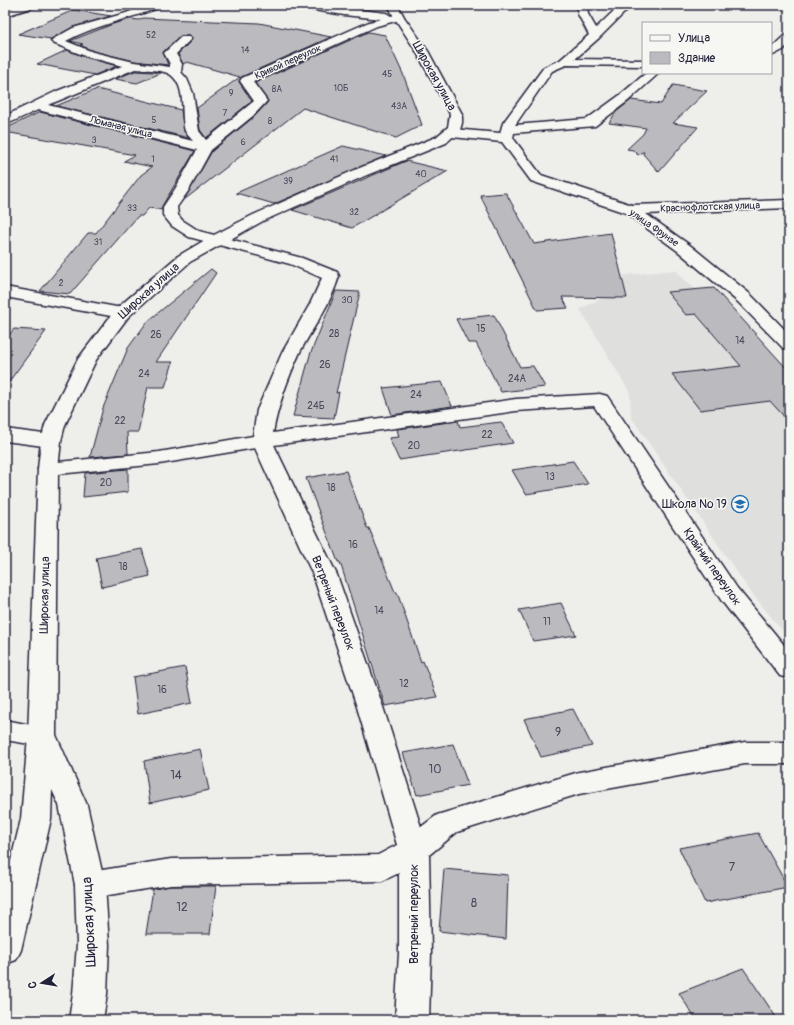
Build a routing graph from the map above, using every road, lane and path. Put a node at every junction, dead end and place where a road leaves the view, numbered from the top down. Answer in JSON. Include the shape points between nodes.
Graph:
{"nodes":[{"id":1,"x":30,"y":5,"type":"edge"},
{"id":2,"x":156,"y":5,"type":"edge"},
{"id":3,"x":302,"y":5,"type":"edge"},
{"id":4,"x":393,"y":5,"type":"edge"},
{"id":5,"x":582,"y":5,"type":"edge"},
{"id":6,"x":628,"y":5,"type":"edge"},
{"id":7,"x":5,"y":13,"type":"edge"},
{"id":8,"x":399,"y":17,"type":"junction"},
{"id":9,"x":595,"y":36,"type":"junction"},
{"id":10,"x":789,"y":38,"type":"edge"},
{"id":11,"x":185,"y":39,"type":"dead end"},
{"id":12,"x":772,"y":52,"type":"edge"},
{"id":13,"x":564,"y":62,"type":"junction"},
{"id":14,"x":642,"y":63,"type":"edge"},
{"id":15,"x":134,"y":65,"type":"junction"},
{"id":16,"x":175,"y":72,"type":"junction"},
{"id":17,"x":653,"y":74,"type":"edge"},
{"id":18,"x":37,"y":106,"type":"junction"},
{"id":19,"x":5,"y":121,"type":"edge"},
{"id":20,"x":452,"y":133,"type":"junction"},
{"id":21,"x":507,"y":134,"type":"junction"},
{"id":22,"x":205,"y":148,"type":"junction"},
{"id":23,"x":789,"y":204,"type":"edge"},
{"id":24,"x":631,"y":210,"type":"junction"},
{"id":25,"x":216,"y":240,"type":"junction"},
{"id":26,"x":5,"y":292,"type":"edge"},
{"id":27,"x":122,"y":312,"type":"junction"},
{"id":28,"x":789,"y":344,"type":"edge"},
{"id":29,"x":5,"y":435,"type":"edge"},
{"id":30,"x":51,"y":441,"type":"junction"},
{"id":31,"x":262,"y":441,"type":"junction"},
{"id":32,"x":48,"y":469,"type":"junction"},
{"id":33,"x":789,"y":669,"type":"edge"},
{"id":34,"x":5,"y":730,"type":"edge"},
{"id":35,"x":42,"y":736,"type":"junction"},
{"id":36,"x":789,"y":753,"type":"edge"},
{"id":37,"x":414,"y":850,"type":"junction"},
{"id":38,"x":90,"y":885,"type":"junction"},
{"id":39,"x":11,"y":903,"type":"edge"},
{"id":40,"x":5,"y":950,"type":"edge"},
{"id":41,"x":86,"y":1020,"type":"edge"},
{"id":42,"x":412,"y":1020,"type":"edge"}],
"edges":[{"from":1,"to":7,"type":"street"},
{"from":2,"to":15,"type":"street","via":[[77,30],[57,41],[89,54]]},
{"from":3,"to":8,"type":"street"},
{"from":4,"to":8,"type":"street","name":"Широкая улица"},
{"from":5,"to":9,"type":"street","via":[[583,14]]},
{"from":6,"to":9,"type":"street"},
{"from":8,"to":20,"type":"street","name":"Широкая улица","via":[[422,51],[456,114],[457,122]]},
{"from":8,"to":22,"type":"street","name":"Кривой переулок","via":[[373,24],[246,81],[261,101]]},
{"from":9,"to":13,"type":"street"},
{"from":10,"to":12,"type":"street"},
{"from":11,"to":16,"type":"street","via":[[170,53],[176,64]]},
{"from":13,"to":14,"type":"street"},
{"from":13,"to":21,"type":"street","via":[[548,69],[509,124]]},
{"from":15,"to":16,"type":"street"},
{"from":15,"to":18,"type":"street"},
{"from":16,"to":22,"type":"street","via":[[187,93],[192,131]]},
{"from":17,"to":21,"type":"street","via":[[590,123]]},
{"from":18,"to":19,"type":"street"},
{"from":18,"to":22,"type":"street","name":"Ломаная улица"},
{"from":20,"to":21,"type":"street"},
{"from":20,"to":25,"type":"street","name":"Широкая улица","via":[[258,218]]},
{"from":21,"to":24,"type":"street","name":"улица Фрунзе","via":[[536,178]]},
{"from":22,"to":25,"type":"street","name":"Кривой переулок","via":[[170,207],[170,215],[194,234]]},
{"from":23,"to":24,"type":"street","name":"Краснофлотская улица"},
{"from":24,"to":28,"type":"street","name":"улица Фрунзе","via":[[685,249],[744,298]]},
{"from":25,"to":27,"type":"street","name":"Широкая улица","via":[[184,259]]},
{"from":25,"to":31,"type":"street","via":[[296,262],[331,276],[319,304],[291,353],[267,410]]},
{"from":26,"to":27,"type":"street"},
{"from":27,"to":30,"type":"street","name":"Широкая улица","via":[[87,359],[55,425]]},
{"from":29,"to":30,"type":"street"},
{"from":30,"to":32,"type":"street","name":"Широкая улица"},
{"from":31,"to":32,"type":"street","via":[[159,458]]},
{"from":31,"to":33,"type":"street","name":"Крайний переулок","via":[[516,405],[600,400],[729,594]]},
{"from":31,"to":37,"type":"street","name":"Ветреный переулок","via":[[325,575]]},
{"from":32,"to":35,"type":"street","name":"Широкая улица"},
{"from":34,"to":35,"type":"street"},
{"from":35,"to":38,"type":"street","name":"Широкая улица","via":[[73,805]]},
{"from":35,"to":39,"type":"street","name":"Широкая улица","via":[[36,818]]},
{"from":36,"to":37,"type":"street","via":[[745,753],[579,783],[447,823]]},
{"from":37,"to":38,"type":"street","via":[[382,868],[171,872]]},
{"from":37,"to":42,"type":"street","name":"Ветреный переулок","via":[[416,953]]},
{"from":38,"to":41,"type":"street","name":"Широкая улица","via":[[93,945]]},
{"from":39,"to":40,"type":"street","name":"Широкая улица"}]}
